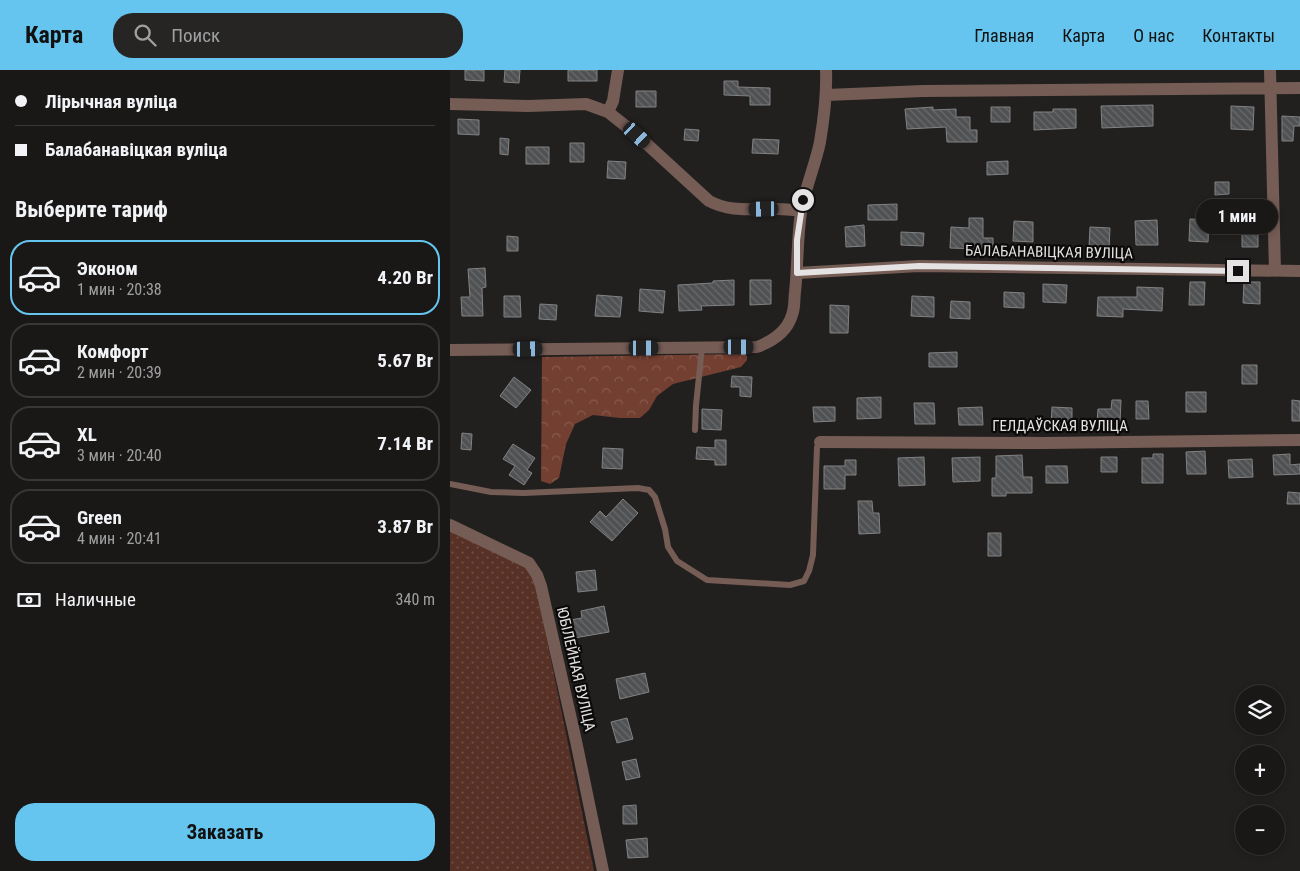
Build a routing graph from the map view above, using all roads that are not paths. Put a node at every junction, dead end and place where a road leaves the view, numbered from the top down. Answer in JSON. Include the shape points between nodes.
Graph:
{"nodes":[{"id":1,"x":618,"y":70,"type":"edge"},
{"id":2,"x":826,"y":70,"type":"edge"},
{"id":3,"x":1270,"y":70,"type":"edge"},
{"id":4,"x":1270,"y":87,"type":"junction"},
{"id":5,"x":1300,"y":88,"type":"edge"},
{"id":6,"x":827,"y":95,"type":"junction"},
{"id":7,"x":450,"y":104,"type":"edge"},
{"id":8,"x":608,"y":112,"type":"junction"},
{"id":9,"x":801,"y":211,"type":"junction"},
{"id":10,"x":1300,"y":271,"type":"edge"},
{"id":11,"x":1276,"y":272,"type":"junction"},
{"id":12,"x":797,"y":273,"type":"junction"},
{"id":13,"x":702,"y":348,"type":"junction"},
{"id":14,"x":450,"y":353,"type":"edge"},
{"id":15,"x":695,"y":430,"type":"dead end"},
{"id":16,"x":1300,"y":440,"type":"edge"},
{"id":17,"x":820,"y":442,"type":"joint"},
{"id":18,"x":450,"y":484,"type":"edge"},
{"id":19,"x":450,"y":525,"type":"edge"},
{"id":20,"x":603,"y":871,"type":"edge"}],
"edges":[{"from":1,"to":8,"type":"street"},
{"from":2,"to":6,"type":"street"},
{"from":3,"to":4,"type":"street"},
{"from":4,"to":5,"type":"street"},
{"from":4,"to":6,"type":"street"},
{"from":4,"to":11,"type":"street"},
{"from":6,"to":9,"type":"street","via":[[820,143]]},
{"from":7,"to":8,"type":"street","via":[[586,104]]},
{"from":8,"to":9,"type":"street","via":[[709,201],[734,210]]},
{"from":9,"to":12,"type":"street"},
{"from":10,"to":11,"type":"street","name":"БАЛАБАНАВІЦКАЯ ВУЛІЦА"},
{"from":11,"to":12,"type":"street","name":"БАЛАБАНАВІЦКАЯ ВУЛІЦА","via":[[919,266]]},
{"from":12,"to":13,"type":"street","via":[[792,314],[784,330],[772,341],[757,347]]},
{"from":13,"to":14,"type":"street"},
{"from":13,"to":15,"type":"lane"},
{"from":16,"to":17,"type":"street","name":"ГЕЛДАЎСКАЯ ВУЛІЦА"},
{"from":17,"to":18,"type":"lane","via":[[817,447],[813,555],[804,581],[790,585],[706,580],[677,561],[668,547],[656,497],[649,490],[524,493],[491,492]]},
{"from":19,"to":20,"type":"street","name":"ЮБІЛЕЙНАЯ ВУЛІЦА","via":[[529,563],[537,574]]}]}
